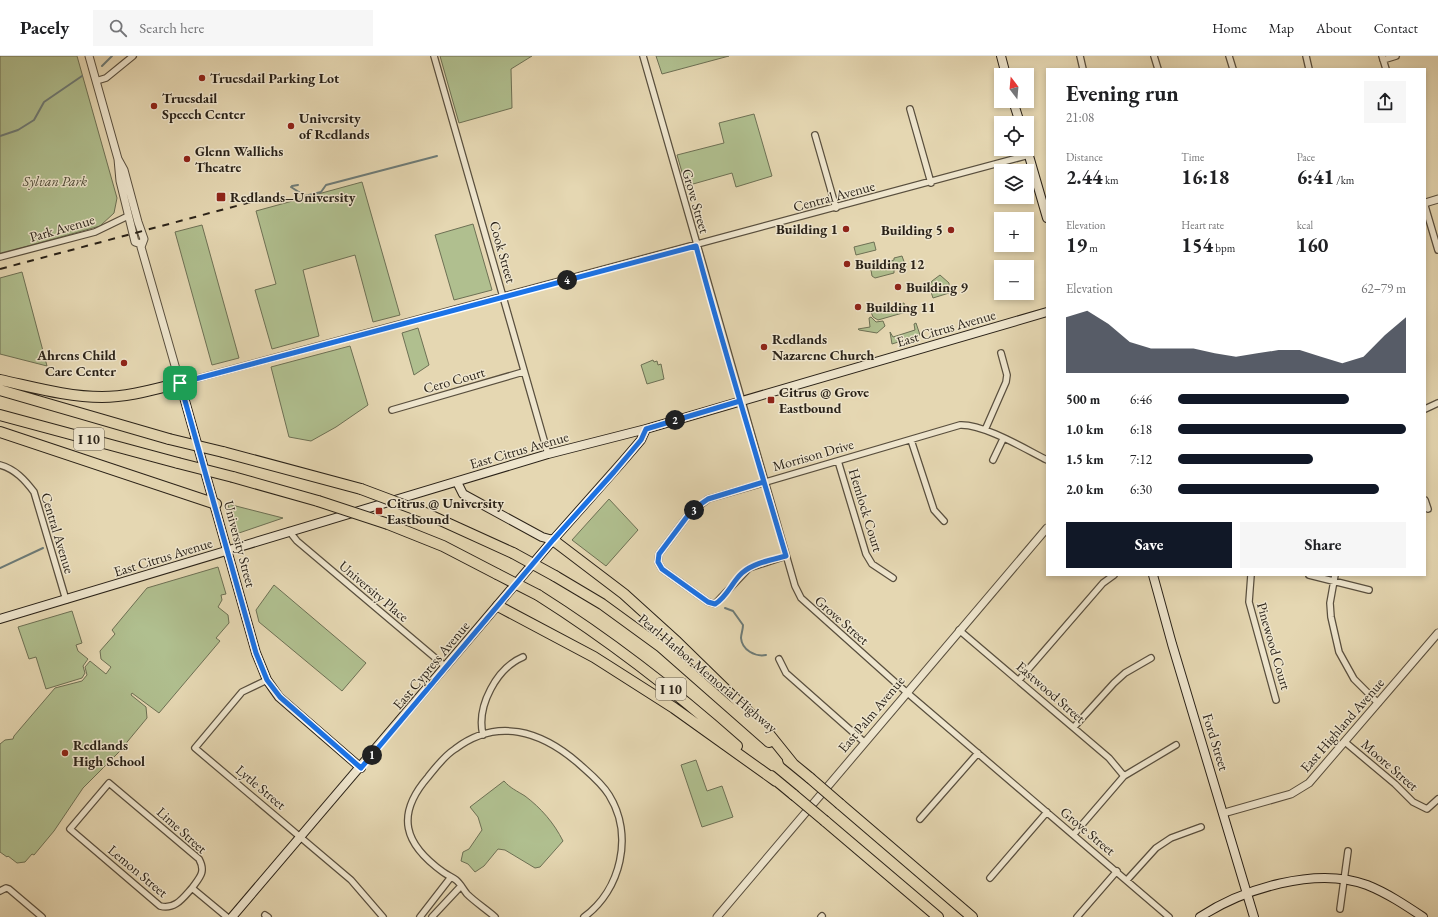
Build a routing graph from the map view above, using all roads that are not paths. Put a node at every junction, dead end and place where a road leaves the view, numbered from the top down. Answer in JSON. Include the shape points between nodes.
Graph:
{"nodes":[{"id":1,"x":89,"y":56,"type":"edge"},
{"id":2,"x":133,"y":56,"type":"edge"},
{"id":3,"x":434,"y":56,"type":"edge"},
{"id":4,"x":643,"y":56,"type":"edge"},
{"id":5,"x":1001,"y":56,"type":"edge"},
{"id":6,"x":1080,"y":56,"type":"edge"},
{"id":7,"x":1154,"y":56,"type":"edge"},
{"id":8,"x":1229,"y":56,"type":"edge"},
{"id":9,"x":1306,"y":56,"type":"edge"},
{"id":10,"x":1396,"y":56,"type":"edge"},
{"id":11,"x":1382,"y":58,"type":"edge"},
{"id":12,"x":1004,"y":68,"type":"edge"},
{"id":13,"x":1083,"y":68,"type":"edge"},
{"id":14,"x":1158,"y":68,"type":"edge"},
{"id":15,"x":1233,"y":68,"type":"edge"},
{"id":16,"x":1309,"y":68,"type":"edge"},
{"id":17,"x":1386,"y":68,"type":"edge"},
{"id":18,"x":96,"y":81,"type":"junction"},
{"id":19,"x":910,"y":109,"type":"dead end"},
{"id":20,"x":815,"y":135,"type":"dead end"},
{"id":21,"x":1015,"y":156,"type":"edge"},
{"id":22,"x":1029,"y":156,"type":"edge"},
{"id":23,"x":118,"y":159,"type":"junction"},
{"id":24,"x":931,"y":183,"type":"junction"},
{"id":25,"x":1438,"y":199,"type":"edge"},
{"id":26,"x":1426,"y":204,"type":"edge"},
{"id":27,"x":836,"y":208,"type":"junction"},
{"id":28,"x":1426,"y":208,"type":"edge"},
{"id":29,"x":1046,"y":215,"type":"edge"},
{"id":30,"x":128,"y":216,"type":"junction"},
{"id":31,"x":141,"y":244,"type":"junction"},
{"id":32,"x":696,"y":246,"type":"junction"},
{"id":33,"x":1438,"y":250,"type":"edge"},
{"id":34,"x":0,"y":257,"type":"edge"},
{"id":35,"x":503,"y":297,"type":"junction"},
{"id":36,"x":1046,"y":312,"type":"edge"},
{"id":37,"x":1001,"y":353,"type":"dead end"},
{"id":38,"x":523,"y":372,"type":"junction"},
{"id":39,"x":0,"y":380,"type":"edge"},
{"id":40,"x":180,"y":383,"type":"junction"},
{"id":41,"x":0,"y":390,"type":"edge"},
{"id":42,"x":740,"y":401,"type":"junction"},
{"id":43,"x":1438,"y":403,"type":"edge"},
{"id":44,"x":1426,"y":409,"type":"edge"},
{"id":45,"x":392,"y":410,"type":"dead end"},
{"id":46,"x":0,"y":415,"type":"edge"},
{"id":47,"x":646,"y":429,"type":"junction"},
{"id":48,"x":985,"y":430,"type":"junction"},
{"id":49,"x":0,"y":432,"type":"edge"},
{"id":50,"x":1003,"y":439,"type":"junction"},
{"id":51,"x":911,"y":440,"type":"junction"},
{"id":52,"x":548,"y":454,"type":"junction"},
{"id":53,"x":993,"y":460,"type":"dead end"},
{"id":54,"x":1046,"y":460,"type":"edge"},
{"id":55,"x":838,"y":461,"type":"junction"},
{"id":56,"x":0,"y":465,"type":"edge"},
{"id":57,"x":457,"y":482,"type":"junction"},
{"id":58,"x":764,"y":482,"type":"junction"},
{"id":59,"x":1426,"y":503,"type":"edge"},
{"id":60,"x":216,"y":504,"type":"junction"},
{"id":61,"x":1428,"y":509,"type":"dead end"},
{"id":62,"x":944,"y":521,"type":"dead end"},
{"id":63,"x":1046,"y":529,"type":"edge"},
{"id":64,"x":289,"y":531,"type":"junction"},
{"id":65,"x":553,"y":540,"type":"junction"},
{"id":66,"x":228,"y":551,"type":"junction"},
{"id":67,"x":786,"y":556,"type":"junction"},
{"id":68,"x":1113,"y":576,"type":"edge"},
{"id":69,"x":1154,"y":576,"type":"edge"},
{"id":70,"x":1251,"y":576,"type":"edge"},
{"id":71,"x":1318,"y":576,"type":"edge"},
{"id":72,"x":893,"y":578,"type":"dead end"},
{"id":73,"x":1335,"y":578,"type":"edge"},
{"id":74,"x":1369,"y":590,"type":"dead end"},
{"id":75,"x":66,"y":600,"type":"junction"},
{"id":76,"x":498,"y":606,"type":"junction"},
{"id":77,"x":0,"y":619,"type":"edge"},
{"id":78,"x":960,"y":630,"type":"junction"},
{"id":79,"x":1438,"y":633,"type":"edge"},
{"id":80,"x":523,"y":656,"type":"dead end"},
{"id":81,"x":1151,"y":658,"type":"dead end"},
{"id":82,"x":778,"y":659,"type":"dead end"},
{"id":83,"x":446,"y":667,"type":"junction"},
{"id":84,"x":267,"y":680,"type":"junction"},
{"id":85,"x":1020,"y":680,"type":"junction"},
{"id":86,"x":907,"y":692,"type":"junction"},
{"id":87,"x":1276,"y":700,"type":"dead end"},
{"id":88,"x":1378,"y":703,"type":"junction"},
{"id":89,"x":1074,"y":727,"type":"junction"},
{"id":90,"x":483,"y":735,"type":"junction"},
{"id":91,"x":864,"y":742,"type":"junction"},
{"id":92,"x":1345,"y":742,"type":"junction"},
{"id":93,"x":1176,"y":745,"type":"dead end"},
{"id":94,"x":978,"y":753,"type":"junction"},
{"id":95,"x":793,"y":764,"type":"junction"},
{"id":96,"x":361,"y":768,"type":"junction"},
{"id":97,"x":1124,"y":776,"type":"junction"},
{"id":98,"x":776,"y":781,"type":"junction"},
{"id":99,"x":109,"y":783,"type":"joint"},
{"id":100,"x":1438,"y":799,"type":"edge"},
{"id":101,"x":1047,"y":812,"type":"junction"},
{"id":102,"x":1224,"y":813,"type":"junction"},
{"id":103,"x":920,"y":819,"type":"dead end"},
{"id":104,"x":1201,"y":827,"type":"dead end"},
{"id":105,"x":1074,"y":834,"type":"junction"},
{"id":106,"x":301,"y":837,"type":"junction"},
{"id":107,"x":1348,"y":852,"type":"dead end"},
{"id":108,"x":1117,"y":871,"type":"junction"},
{"id":109,"x":451,"y":877,"type":"junction"},
{"id":110,"x":990,"y":878,"type":"dead end"},
{"id":111,"x":1127,"y":880,"type":"junction"},
{"id":112,"x":1345,"y":880,"type":"junction"},
{"id":113,"x":461,"y":886,"type":"junction"},
{"id":114,"x":192,"y":888,"type":"junction"},
{"id":115,"x":1,"y":890,"type":"edge"},
{"id":116,"x":1248,"y":894,"type":"junction"},
{"id":117,"x":1340,"y":909,"type":"dead end"},
{"id":118,"x":42,"y":917,"type":"edge"},
{"id":119,"x":227,"y":917,"type":"edge"},
{"id":120,"x":232,"y":917,"type":"edge"},
{"id":121,"x":382,"y":917,"type":"edge"},
{"id":122,"x":420,"y":917,"type":"edge"},
{"id":123,"x":432,"y":917,"type":"edge"},
{"id":124,"x":495,"y":917,"type":"edge"},
{"id":125,"x":584,"y":917,"type":"edge"},
{"id":126,"x":717,"y":917,"type":"edge"},
{"id":127,"x":938,"y":917,"type":"edge"},
{"id":128,"x":972,"y":917,"type":"edge"},
{"id":129,"x":1077,"y":917,"type":"edge"},
{"id":130,"x":1170,"y":917,"type":"edge"},
{"id":131,"x":1200,"y":917,"type":"edge"},
{"id":132,"x":1254,"y":917,"type":"edge"},
{"id":133,"x":1423,"y":917,"type":"edge"}],
"edges":[{"from":1,"to":18,"type":"street"},
{"from":2,"to":18,"type":"street","via":[[106,78]]},
{"from":3,"to":35,"type":"street","name":"Cook Street"},
{"from":4,"to":32,"type":"street","name":"Grove Street"},
{"from":5,"to":12,"type":"main road"},
{"from":6,"to":13,"type":"street"},
{"from":7,"to":14,"type":"street"},
{"from":8,"to":15,"type":"street"},
{"from":9,"to":16,"type":"street"},
{"from":10,"to":11,"type":"street"},
{"from":11,"to":17,"type":"street"},
{"from":18,"to":23,"type":"street"},
{"from":19,"to":24,"type":"street"},
{"from":20,"to":27,"type":"street"},
{"from":21,"to":24,"type":"street","name":"Central Avenue"},
{"from":22,"to":29,"type":"main road"},
{"from":23,"to":30,"type":"street","name":"University Street"},
{"from":23,"to":31,"type":"street","name":"University Street","via":[[124,170],[144,239]]},
{"from":24,"to":27,"type":"street","name":"Central Avenue"},
{"from":25,"to":26,"type":"street"},
{"from":27,"to":32,"type":"street","name":"Central Avenue"},
{"from":28,"to":33,"type":"street"},
{"from":30,"to":31,"type":"street","name":"University Street","via":[[136,242]]},
{"from":30,"to":34,"type":"street","name":"Park Avenue","via":[[95,232]]},
{"from":31,"to":40,"type":"street","name":"University Street"},
{"from":32,"to":35,"type":"street","name":"Central Avenue"},
{"from":32,"to":42,"type":"street","name":"Grove Street"},
{"from":35,"to":38,"type":"street","name":"Cook Street"},
{"from":35,"to":40,"type":"street","name":"Central Avenue"},
{"from":36,"to":42,"type":"main road","name":"East Citrus Avenue"},
{"from":37,"to":48,"type":"street","via":[[1007,375],[1006,382]]},
{"from":38,"to":45,"type":"street","name":"Cero Court"},
{"from":38,"to":52,"type":"street","name":"Cook Street"},
{"from":39,"to":40,"type":"highway","via":[[82,396],[104,397],[149,391]]},
{"from":40,"to":60,"type":"main road","name":"University Street"},
{"from":41,"to":95,"type":"highway","name":"Pearl Harbor Memorial Highway","number":"I 10","bridge":true,"via":[[169,439],[361,489],[425,513],[513,553],[602,604],[661,647]]},
{"from":42,"to":47,"type":"main road","name":"East Citrus Avenue"},
{"from":42,"to":58,"type":"street","name":"Grove Street"},
{"from":43,"to":44,"type":"street"},
{"from":46,"to":98,"type":"highway","number":"I 10","bridge":true,"via":[[318,501],[388,524],[443,546],[538,595],[578,621],[689,703]]},
{"from":47,"to":52,"type":"main road","name":"East Citrus Avenue"},
{"from":47,"to":65,"type":"main road","name":"East Cypress Avenue","via":[[641,440],[627,457]]},
{"from":48,"to":50,"type":"street","name":"Morrison Drive"},
{"from":48,"to":51,"type":"street","name":"Morrison Drive","via":[[960,425]]},
{"from":49,"to":60,"type":"highway"},
{"from":50,"to":53,"type":"street"},
{"from":50,"to":54,"type":"street","name":"Morrison Drive"},
{"from":51,"to":55,"type":"street","name":"Morrison Drive"},
{"from":51,"to":62,"type":"street","via":[[934,510]]},
{"from":52,"to":57,"type":"main road","name":"East Citrus Avenue"},
{"from":55,"to":58,"type":"street","name":"Morrison Drive"},
{"from":55,"to":72,"type":"street","name":"Hemlock Court","via":[[869,560]]},
{"from":56,"to":75,"type":"street","name":"Central Avenue","via":[[15,472],[34,492]]},
{"from":57,"to":64,"type":"main road","name":"East Citrus Avenue"},
{"from":57,"to":65,"type":"main road","via":[[463,494],[542,537]]},
{"from":58,"to":67,"type":"street","name":"Grove Street"},
{"from":58,"to":67,"type":"street","name":"Morrison Drive","via":[[708,499],[698,506],[659,554],[658,562],[662,569],[708,602],[715,604],[749,568]]},
{"from":59,"to":61,"type":"street"},
{"from":60,"to":66,"type":"main road","name":"University Street"},
{"from":63,"to":78,"type":"street","name":"East Palm Avenue"},
{"from":64,"to":66,"type":"main road","name":"East Citrus Avenue"},
{"from":64,"to":83,"type":"street","name":"University Place","via":[[297,541]]},
{"from":65,"to":76,"type":"main road","name":"East Cypress Avenue"},
{"from":65,"to":95,"type":"highway","via":[[624,594],[677,642],[760,723]]},
{"from":66,"to":75,"type":"main road","name":"East Citrus Avenue"},
{"from":66,"to":84,"type":"main road","name":"University Street","via":[[256,653]]},
{"from":67,"to":86,"type":"street","name":"Grove Street","via":[[795,586],[804,602]]},
{"from":68,"to":85,"type":"street","via":[[1103,583]]},
{"from":69,"to":102,"type":"main road","name":"Ford Street","via":[[1172,644]]},
{"from":70,"to":87,"type":"street","name":"Pinewood Court","via":[[1249,602]]},
{"from":71,"to":73,"type":"street"},
{"from":73,"to":74,"type":"street"},
{"from":73,"to":88,"type":"street","via":[[1330,617],[1340,652],[1354,679]]},
{"from":75,"to":77,"type":"main road","name":"East Citrus Avenue"},
{"from":76,"to":83,"type":"main road","name":"East Cypress Avenue"},
{"from":76,"to":98,"type":"highway","via":[[594,657],[674,708]]},
{"from":78,"to":85,"type":"street","name":"Eastwood Street"},
{"from":78,"to":86,"type":"street","name":"East Palm Avenue"},
{"from":79,"to":88,"type":"street","name":"East Highland Avenue"},
{"from":80,"to":90,"type":"street","via":[[513,661],[502,672],[491,690],[484,711]]},
{"from":81,"to":89,"type":"street","via":[[1114,683]]},
{"from":82,"to":91,"type":"street","via":[[786,674]]},
{"from":83,"to":96,"type":"main road","name":"East Cypress Avenue"},
{"from":84,"to":96,"type":"main road","name":"University Street","via":[[286,703]]},
{"from":84,"to":106,"type":"street","name":"Lytle Street","via":[[242,692],[195,748]]},
{"from":85,"to":89,"type":"street","name":"Eastwood Street"},
{"from":86,"to":91,"type":"street","name":"East Palm Avenue"},
{"from":86,"to":94,"type":"street","name":"Grove Street"},
{"from":88,"to":92,"type":"street","name":"East Highland Avenue"},
{"from":89,"to":97,"type":"street","name":"Eastwood Street","via":[[1109,758]]},
{"from":90,"to":109,"type":"street","via":[[463,743],[448,755],[418,789],[408,809],[408,825],[413,842],[424,857]]},
{"from":90,"to":125,"type":"street","via":[[519,732],[550,742],[599,782],[609,795],[617,812],[622,834],[619,864],[603,897]]},
{"from":91,"to":126,"type":"street","name":"East Palm Avenue"},
{"from":92,"to":100,"type":"street","name":"Moore Street","via":[[1413,802],[1427,809]]},
{"from":92,"to":102,"type":"street","name":"East Highland Avenue","via":[[1314,778],[1300,790]]},
{"from":93,"to":97,"type":"street"},
{"from":94,"to":101,"type":"street","name":"Grove Street"},
{"from":94,"to":103,"type":"street"},
{"from":95,"to":128,"type":"highway","name":"Pearl Harbor Memorial Highway","number":"I 10","bridge":true},
{"from":96,"to":106,"type":"main road","name":"East Cypress Avenue"},
{"from":97,"to":105,"type":"street"},
{"from":98,"to":127,"type":"highway","number":"I 10","bridge":true},
{"from":99,"to":114,"type":"street","name":"Lime Street","via":[[199,860],[203,874]]},
{"from":99,"to":114,"type":"street","name":"Lemon Street","via":[[70,828],[160,906],[175,906]]},
{"from":101,"to":105,"type":"street","name":"Grove Street"},
{"from":101,"to":110,"type":"street"},
{"from":102,"to":116,"type":"main road","name":"Ford Street"},
{"from":104,"to":111,"type":"street","via":[[1171,838],[1156,848]]},
{"from":105,"to":108,"type":"street","name":"Grove Street"},
{"from":106,"to":120,"type":"main road","name":"East Cypress Avenue"},
{"from":106,"to":121,"type":"street","name":"Lytle Street","via":[[351,880]]},
{"from":107,"to":112,"type":"street"},
{"from":108,"to":111,"type":"street","name":"Grove Street"},
{"from":108,"to":129,"type":"street"},
{"from":109,"to":113,"type":"street"},
{"from":109,"to":122,"type":"street"},
{"from":111,"to":130,"type":"street","name":"Grove Street"},
{"from":112,"to":116,"type":"main road","via":[[1311,878]]},
{"from":112,"to":117,"type":"street"},
{"from":112,"to":133,"type":"main road","via":[[1366,884]]},
{"from":113,"to":123,"type":"street"},
{"from":113,"to":124,"type":"street"},
{"from":114,"to":119,"type":"street"},
{"from":115,"to":118,"type":"street","via":[[9,889]]},
{"from":116,"to":131,"type":"main road","via":[[1223,903]]},
{"from":116,"to":132,"type":"main road","name":"Ford Street"}]}
